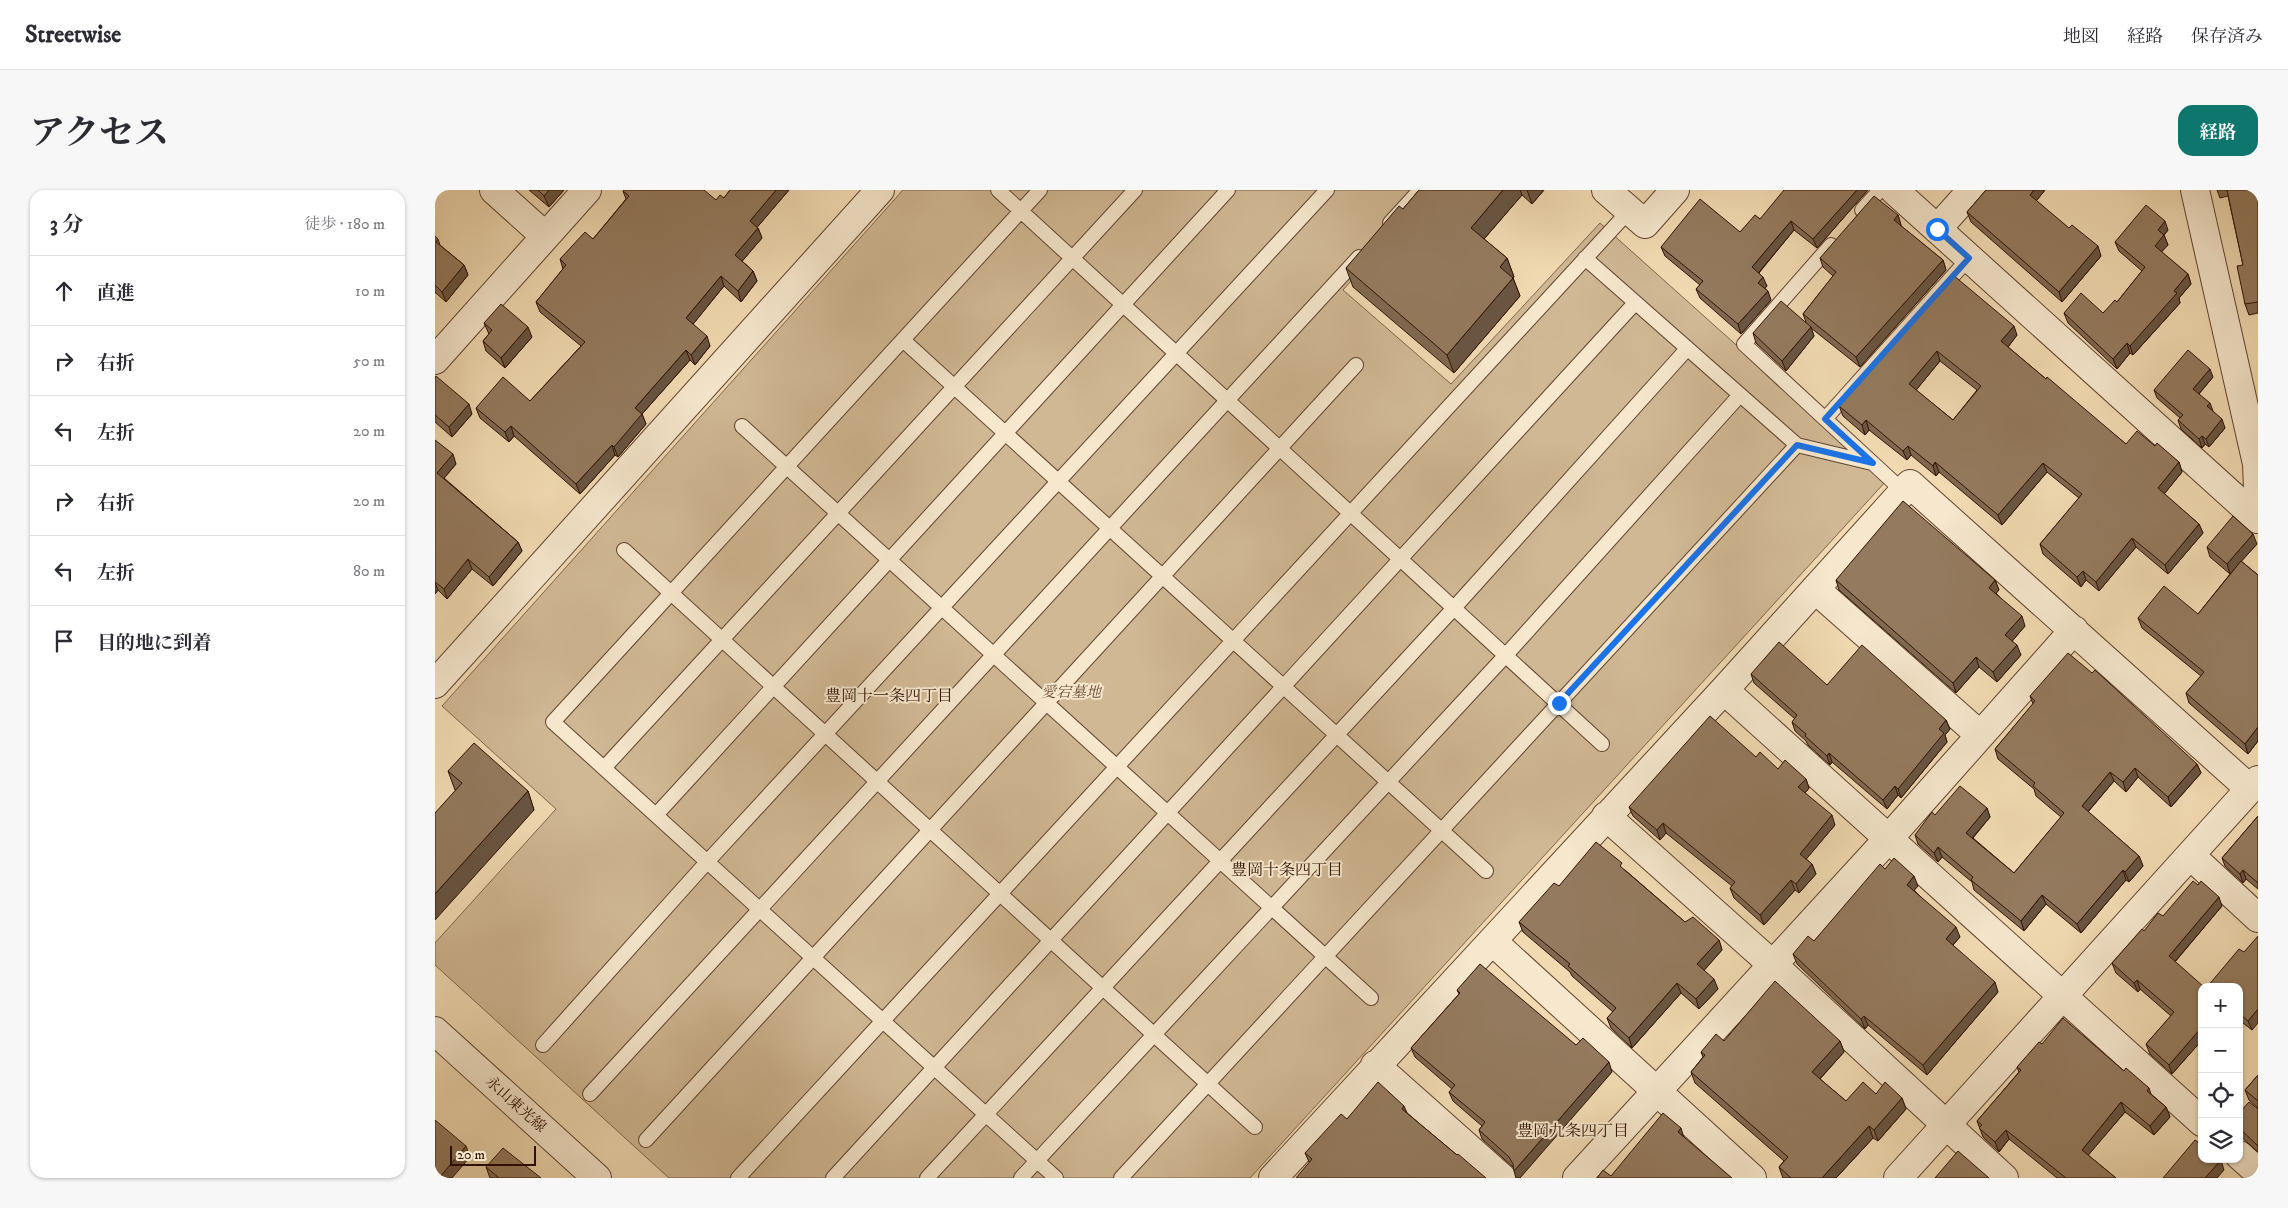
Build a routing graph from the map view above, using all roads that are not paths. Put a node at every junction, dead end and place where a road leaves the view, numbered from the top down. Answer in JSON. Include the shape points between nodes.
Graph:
{"nodes":[{"id":1,"x":494,"y":190,"type":"edge"},
{"id":2,"x":587,"y":190,"type":"edge"},
{"id":3,"x":881,"y":190,"type":"edge"},
{"id":4,"x":998,"y":190,"type":"edge"},
{"id":5,"x":1040,"y":190,"type":"edge"},
{"id":6,"x":1135,"y":190,"type":"edge"},
{"id":7,"x":1229,"y":190,"type":"edge"},
{"id":8,"x":1327,"y":190,"type":"edge"},
{"id":9,"x":1420,"y":190,"type":"edge"},
{"id":10,"x":1606,"y":190,"type":"edge"},
{"id":11,"x":1675,"y":190,"type":"edge"},
{"id":12,"x":1880,"y":190,"type":"edge"},
{"id":13,"x":1894,"y":190,"type":"edge"},
{"id":14,"x":1972,"y":190,"type":"edge"},
{"id":15,"x":2195,"y":190,"type":"edge"},
{"id":16,"x":1021,"y":211,"type":"junction"},
{"id":17,"x":1637,"y":217,"type":"junction"},
{"id":18,"x":1854,"y":219,"type":"edge"},
{"id":19,"x":1937,"y":229,"type":"junction"},
{"id":20,"x":1380,"y":234,"type":"edge"},
{"id":21,"x":1841,"y":234,"type":"edge"},
{"id":22,"x":545,"y":236,"type":"junction"},
{"id":23,"x":1367,"y":248,"type":"edge"},
{"id":24,"x":1073,"y":258,"type":"junction"},
{"id":25,"x":1585,"y":258,"type":"junction"},
{"id":26,"x":1969,"y":258,"type":"junction"},
{"id":27,"x":1635,"y":303,"type":"junction"},
{"id":28,"x":1124,"y":305,"type":"junction"},
{"id":29,"x":903,"y":340,"type":"junction"},
{"id":30,"x":1687,"y":349,"type":"junction"},
{"id":31,"x":1177,"y":354,"type":"junction"},
{"id":32,"x":435,"y":360,"type":"edge"},
{"id":33,"x":1357,"y":365,"type":"dead end"},
{"id":34,"x":954,"y":386,"type":"junction"},
{"id":35,"x":1740,"y":396,"type":"junction"},
{"id":36,"x":1228,"y":401,"type":"junction"},
{"id":37,"x":1825,"y":419,"type":"junction"},
{"id":38,"x":742,"y":426,"type":"dead end"},
{"id":39,"x":1006,"y":433,"type":"junction"},
{"id":40,"x":1797,"y":445,"type":"junction"},
{"id":41,"x":1280,"y":448,"type":"junction"},
{"id":42,"x":1873,"y":463,"type":"junction"},
{"id":43,"x":787,"y":467,"type":"junction"},
{"id":44,"x":1059,"y":482,"type":"junction"},
{"id":45,"x":2258,"y":488,"type":"edge"},
{"id":46,"x":1903,"y":491,"type":"junction"},
{"id":47,"x":838,"y":513,"type":"junction"},
{"id":48,"x":1351,"y":513,"type":"junction"},
{"id":49,"x":2258,"y":519,"type":"edge"},
{"id":50,"x":1110,"y":529,"type":"junction"},
{"id":51,"x":624,"y":550,"type":"dead end"},
{"id":52,"x":1400,"y":558,"type":"junction"},
{"id":53,"x":889,"y":560,"type":"junction"},
{"id":54,"x":1163,"y":577,"type":"junction"},
{"id":55,"x":1815,"y":589,"type":"junction"},
{"id":56,"x":671,"y":593,"type":"junction"},
{"id":57,"x":942,"y":608,"type":"junction"},
{"id":58,"x":1454,"y":608,"type":"junction"},
{"id":59,"x":2075,"y":630,"type":"junction"},
{"id":60,"x":722,"y":639,"type":"junction"},
{"id":61,"x":1233,"y":641,"type":"junction"},
{"id":62,"x":994,"y":655,"type":"junction"},
{"id":63,"x":1506,"y":655,"type":"junction"},
{"id":64,"x":435,"y":684,"type":"edge"},
{"id":65,"x":774,"y":686,"type":"junction"},
{"id":66,"x":1283,"y":687,"type":"junction"},
{"id":67,"x":1724,"y":690,"type":"junction"},
{"id":68,"x":1047,"y":703,"type":"junction"},
{"id":69,"x":1559,"y":703,"type":"junction"},
{"id":70,"x":825,"y":734,"type":"junction"},
{"id":71,"x":1336,"y":735,"type":"junction"},
{"id":72,"x":1980,"y":735,"type":"junction"},
{"id":73,"x":1602,"y":744,"type":"dead end"},
{"id":74,"x":1117,"y":767,"type":"junction"},
{"id":75,"x":604,"y":768,"type":"junction"},
{"id":76,"x":878,"y":782,"type":"junction"},
{"id":77,"x":1388,"y":782,"type":"junction"},
{"id":78,"x":2254,"y":784,"type":"edge"},
{"id":79,"x":1167,"y":812,"type":"junction"},
{"id":80,"x":656,"y":815,"type":"junction"},
{"id":81,"x":1607,"y":816,"type":"junction"},
{"id":82,"x":930,"y":830,"type":"junction"},
{"id":83,"x":1441,"y":831,"type":"junction"},
{"id":84,"x":1889,"y":838,"type":"junction"},
{"id":85,"x":2191,"y":856,"type":"junction"},
{"id":86,"x":1220,"y":860,"type":"junction"},
{"id":87,"x":707,"y":862,"type":"junction"},
{"id":88,"x":1486,"y":871,"type":"dead end"},
{"id":89,"x":1001,"y":894,"type":"junction"},
{"id":90,"x":1272,"y":908,"type":"junction"},
{"id":91,"x":760,"y":910,"type":"junction"},
{"id":92,"x":2258,"y":918,"type":"edge"},
{"id":93,"x":1051,"y":940,"type":"junction"},
{"id":94,"x":1492,"y":941,"type":"junction"},
{"id":95,"x":1325,"y":956,"type":"junction"},
{"id":96,"x":812,"y":957,"type":"junction"},
{"id":97,"x":1773,"y":965,"type":"junction"},
{"id":98,"x":1103,"y":987,"type":"junction"},
{"id":99,"x":2062,"y":997,"type":"junction"},
{"id":100,"x":1371,"y":998,"type":"dead end"},
{"id":101,"x":883,"y":1022,"type":"junction"},
{"id":102,"x":435,"y":1031,"type":"edge"},
{"id":103,"x":1154,"y":1035,"type":"junction"},
{"id":104,"x":543,"y":1045,"type":"dead end"},
{"id":105,"x":1375,"y":1065,"type":"junction"},
{"id":106,"x":934,"y":1067,"type":"junction"},
{"id":107,"x":1208,"y":1084,"type":"junction"},
{"id":108,"x":1657,"y":1093,"type":"junction"},
{"id":109,"x":590,"y":1094,"type":"dead end"},
{"id":110,"x":985,"y":1114,"type":"junction"},
{"id":111,"x":2198,"y":1118,"type":"edge"},
{"id":112,"x":1945,"y":1125,"type":"junction"},
{"id":113,"x":1255,"y":1127,"type":"dead end"},
{"id":114,"x":645,"y":1140,"type":"dead end"},
{"id":115,"x":2243,"y":1159,"type":"edge"},
{"id":116,"x":1037,"y":1161,"type":"junction"},
{"id":117,"x":2258,"y":1172,"type":"edge"},
{"id":118,"x":597,"y":1178,"type":"edge"},
{"id":119,"x":738,"y":1178,"type":"edge"},
{"id":120,"x":833,"y":1178,"type":"edge"},
{"id":121,"x":927,"y":1178,"type":"edge"},
{"id":122,"x":1021,"y":1178,"type":"edge"},
{"id":123,"x":1055,"y":1178,"type":"edge"},
{"id":124,"x":1121,"y":1178,"type":"edge"},
{"id":125,"x":1273,"y":1178,"type":"edge"},
{"id":126,"x":1502,"y":1178,"type":"edge"},
{"id":127,"x":1577,"y":1178,"type":"edge"},
{"id":128,"x":1752,"y":1178,"type":"edge"},
{"id":129,"x":1898,"y":1178,"type":"edge"},
{"id":130,"x":2004,"y":1178,"type":"edge"}],
"edges":[{"from":1,"to":22,"type":"street"},
{"from":2,"to":22,"type":"street"},
{"from":3,"to":64,"type":"street"},
{"from":4,"to":16,"type":"lane"},
{"from":5,"to":16,"type":"lane"},
{"from":6,"to":24,"type":"lane"},
{"from":7,"to":28,"type":"lane"},
{"from":8,"to":31,"type":"lane"},
{"from":9,"to":20,"type":"lane"},
{"from":10,"to":17,"type":"street"},
{"from":11,"to":17,"type":"street"},
{"from":12,"to":18,"type":"lane"},
{"from":13,"to":19,"type":"street"},
{"from":14,"to":19,"type":"street"},
{"from":15,"to":45,"type":"street","via":[[2257,464]]},
{"from":16,"to":24,"type":"lane"},
{"from":16,"to":29,"type":"lane"},
{"from":17,"to":25,"type":"lane"},
{"from":19,"to":26,"type":"street"},
{"from":21,"to":37,"type":"lane","via":[[1743,344]]},
{"from":22,"to":32,"type":"street"},
{"from":23,"to":36,"type":"lane"},
{"from":24,"to":28,"type":"lane"},
{"from":24,"to":34,"type":"lane"},
{"from":25,"to":27,"type":"lane"},
{"from":25,"to":48,"type":"lane"},
{"from":26,"to":37,"type":"lane"},
{"from":26,"to":49,"type":"street"},
{"from":27,"to":30,"type":"lane"},
{"from":27,"to":52,"type":"lane"},
{"from":28,"to":31,"type":"lane"},
{"from":28,"to":39,"type":"lane"},
{"from":29,"to":34,"type":"lane"},
{"from":29,"to":43,"type":"lane"},
{"from":30,"to":35,"type":"lane"},
{"from":30,"to":58,"type":"lane"},
{"from":31,"to":36,"type":"lane"},
{"from":31,"to":44,"type":"lane"},
{"from":33,"to":41,"type":"lane"},
{"from":34,"to":39,"type":"lane"},
{"from":34,"to":47,"type":"lane"},
{"from":35,"to":40,"type":"lane"},
{"from":35,"to":63,"type":"lane"},
{"from":36,"to":41,"type":"lane"},
{"from":36,"to":50,"type":"lane"},
{"from":37,"to":42,"type":"lane"},
{"from":38,"to":43,"type":"lane"},
{"from":39,"to":44,"type":"lane"},
{"from":39,"to":53,"type":"lane"},
{"from":40,"to":42,"type":"lane"},
{"from":40,"to":69,"type":"lane"},
{"from":41,"to":48,"type":"lane"},
{"from":41,"to":54,"type":"lane"},
{"from":42,"to":46,"type":"lane"},
{"from":43,"to":47,"type":"lane"},
{"from":43,"to":56,"type":"lane"},
{"from":44,"to":50,"type":"lane"},
{"from":44,"to":57,"type":"lane"},
{"from":46,"to":55,"type":"street"},
{"from":46,"to":59,"type":"street","via":[[1910,484]]},
{"from":47,"to":53,"type":"lane"},
{"from":47,"to":60,"type":"lane"},
{"from":48,"to":52,"type":"lane"},
{"from":48,"to":61,"type":"lane"},
{"from":50,"to":54,"type":"lane"},
{"from":50,"to":62,"type":"lane"},
{"from":51,"to":56,"type":"lane"},
{"from":52,"to":58,"type":"lane"},
{"from":52,"to":66,"type":"lane"},
{"from":53,"to":57,"type":"lane"},
{"from":53,"to":65,"type":"lane"},
{"from":54,"to":61,"type":"lane"},
{"from":54,"to":68,"type":"lane"},
{"from":55,"to":67,"type":"street"},
{"from":55,"to":72,"type":"street"},
{"from":56,"to":60,"type":"lane"},
{"from":56,"to":75,"type":"lane","via":[[553,722]]},
{"from":57,"to":62,"type":"lane"},
{"from":57,"to":70,"type":"lane"},
{"from":58,"to":63,"type":"lane"},
{"from":58,"to":71,"type":"lane"},
{"from":59,"to":72,"type":"street"},
{"from":59,"to":78,"type":"street"},
{"from":60,"to":65,"type":"lane"},
{"from":60,"to":75,"type":"lane"},
{"from":61,"to":66,"type":"lane"},
{"from":61,"to":74,"type":"lane"},
{"from":62,"to":68,"type":"lane"},
{"from":62,"to":76,"type":"lane"},
{"from":63,"to":69,"type":"lane"},
{"from":63,"to":77,"type":"lane"},
{"from":65,"to":70,"type":"lane"},
{"from":65,"to":80,"type":"lane"},
{"from":66,"to":71,"type":"lane"},
{"from":66,"to":79,"type":"lane"},
{"from":67,"to":81,"type":"street"},
{"from":67,"to":84,"type":"street"},
{"from":68,"to":74,"type":"lane"},
{"from":68,"to":82,"type":"lane"},
{"from":69,"to":73,"type":"lane"},
{"from":69,"to":83,"type":"lane"},
{"from":70,"to":76,"type":"lane"},
{"from":70,"to":87,"type":"lane"},
{"from":71,"to":77,"type":"lane"},
{"from":71,"to":86,"type":"lane"},
{"from":72,"to":84,"type":"street"},
{"from":74,"to":79,"type":"lane"},
{"from":74,"to":89,"type":"lane"},
{"from":75,"to":80,"type":"lane"},
{"from":76,"to":82,"type":"lane"},
{"from":76,"to":91,"type":"lane"},
{"from":77,"to":83,"type":"lane"},
{"from":77,"to":90,"type":"lane"},
{"from":78,"to":85,"type":"street"},
{"from":79,"to":86,"type":"lane"},
{"from":79,"to":93,"type":"lane"},
{"from":80,"to":87,"type":"lane"},
{"from":81,"to":94,"type":"street"},
{"from":81,"to":97,"type":"street"},
{"from":82,"to":89,"type":"lane"},
{"from":82,"to":96,"type":"lane"},
{"from":83,"to":88,"type":"lane"},
{"from":83,"to":95,"type":"lane"},
{"from":84,"to":97,"type":"street"},
{"from":84,"to":99,"type":"street"},
{"from":85,"to":92,"type":"street"},
{"from":85,"to":99,"type":"street"},
{"from":86,"to":90,"type":"lane"},
{"from":86,"to":98,"type":"lane"},
{"from":87,"to":91,"type":"lane"},
{"from":87,"to":104,"type":"lane"},
{"from":89,"to":93,"type":"lane"},
{"from":89,"to":101,"type":"lane"},
{"from":90,"to":95,"type":"lane"},
{"from":90,"to":103,"type":"lane"},
{"from":91,"to":96,"type":"lane"},
{"from":91,"to":109,"type":"lane"},
{"from":93,"to":98,"type":"lane"},
{"from":93,"to":106,"type":"lane"},
{"from":94,"to":105,"type":"street"},
{"from":94,"to":108,"type":"street"},
{"from":95,"to":100,"type":"lane"},
{"from":95,"to":107,"type":"lane"},
{"from":96,"to":101,"type":"lane"},
{"from":96,"to":114,"type":"lane"},
{"from":97,"to":108,"type":"street"},
{"from":97,"to":112,"type":"street"},
{"from":98,"to":103,"type":"lane"},
{"from":98,"to":110,"type":"lane"},
{"from":99,"to":111,"type":"street"},
{"from":99,"to":112,"type":"street"},
{"from":101,"to":106,"type":"lane"},
{"from":101,"to":119,"type":"lane"},
{"from":102,"to":118,"type":"street","name":"永山東光線"},
{"from":103,"to":107,"type":"lane"},
{"from":103,"to":116,"type":"lane"},
{"from":105,"to":125,"type":"street"},
{"from":105,"to":126,"type":"street"},
{"from":106,"to":110,"type":"lane"},
{"from":106,"to":120,"type":"lane"},
{"from":107,"to":113,"type":"lane"},
{"from":107,"to":124,"type":"lane"},
{"from":108,"to":127,"type":"street"},
{"from":108,"to":128,"type":"street"},
{"from":110,"to":116,"type":"lane"},
{"from":110,"to":121,"type":"lane"},
{"from":112,"to":129,"type":"street"},
{"from":112,"to":130,"type":"street"},
{"from":115,"to":117,"type":"street"},
{"from":116,"to":122,"type":"lane"},
{"from":116,"to":123,"type":"lane"}]}
